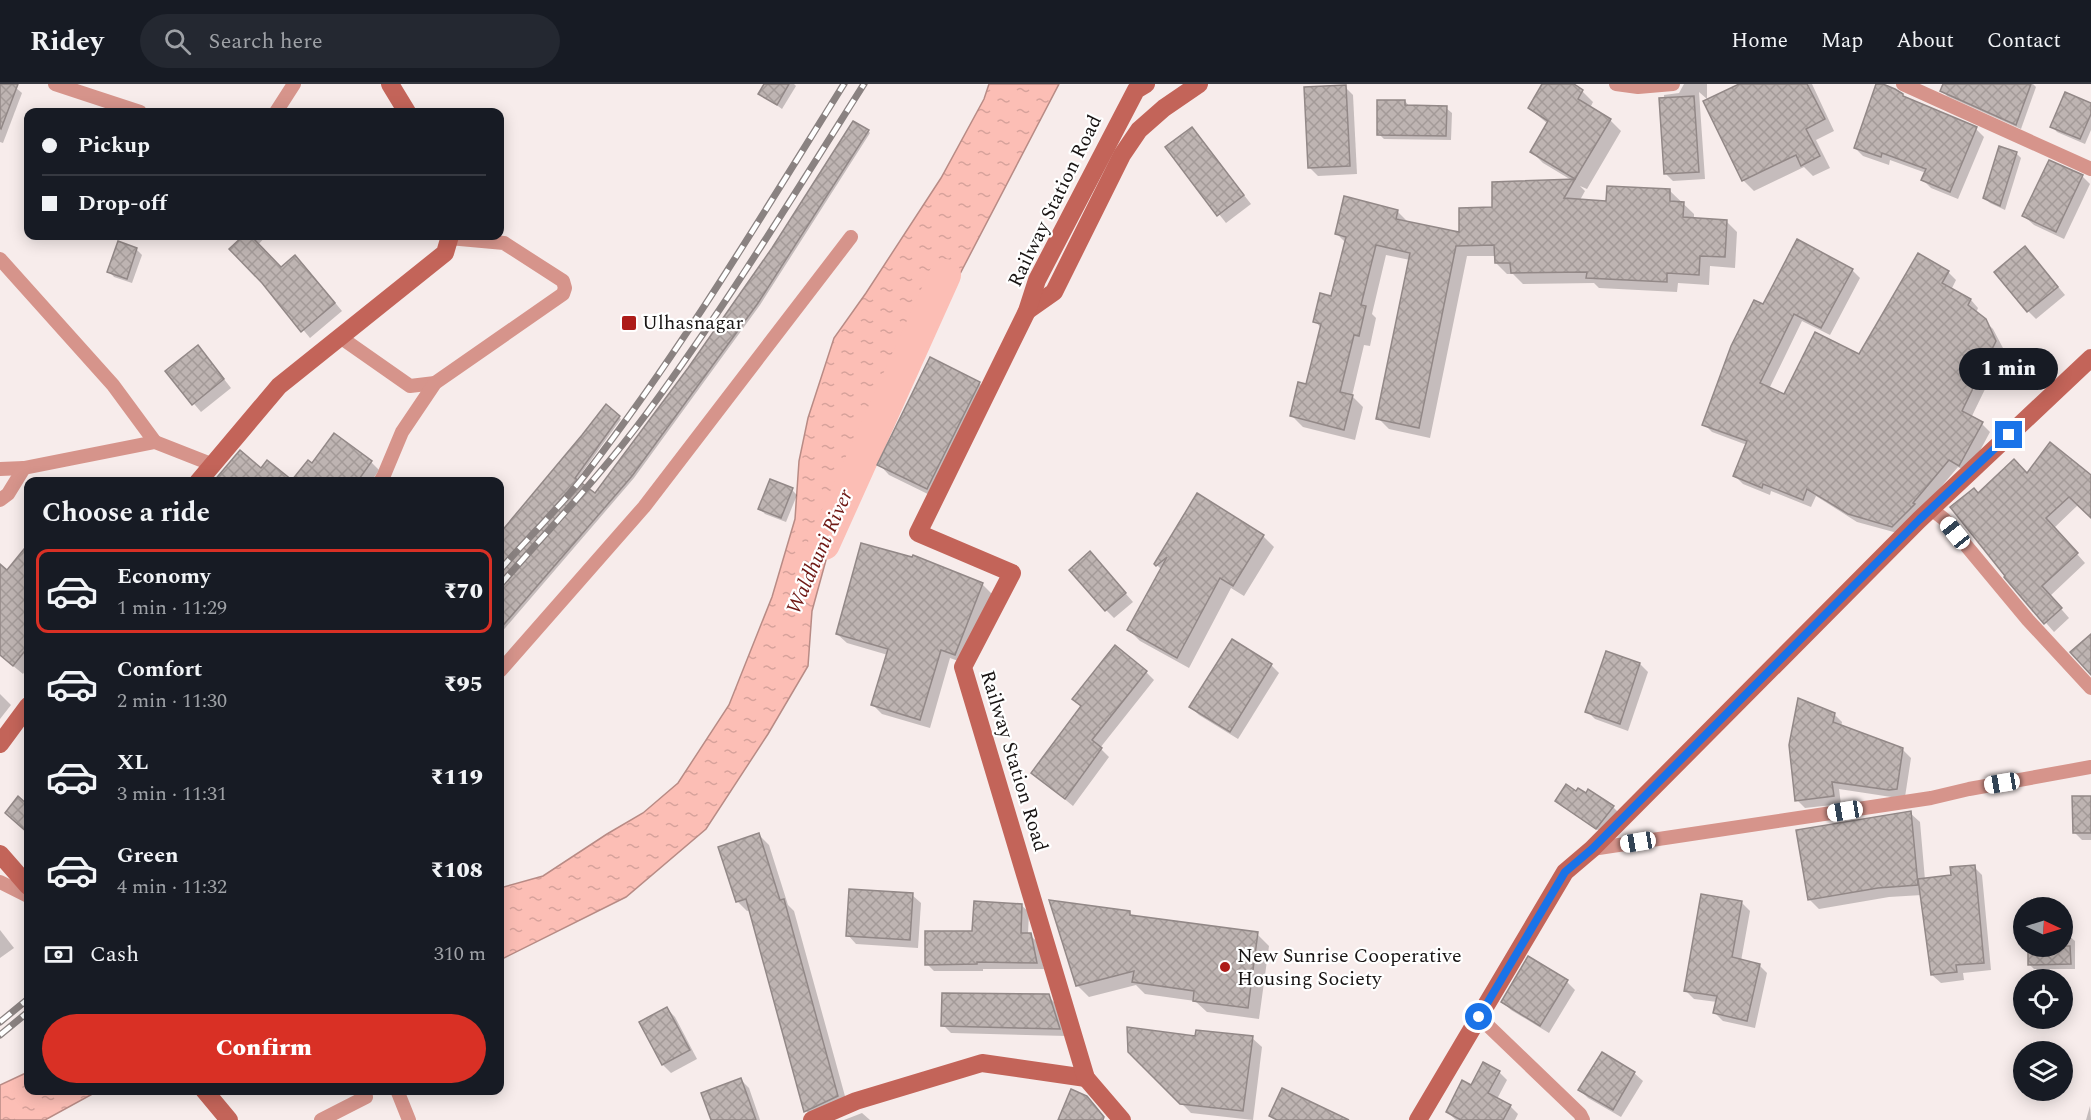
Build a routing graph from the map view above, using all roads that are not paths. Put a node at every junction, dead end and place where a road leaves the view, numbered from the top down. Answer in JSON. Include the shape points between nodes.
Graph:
{"nodes":[{"id":1,"x":55,"y":84,"type":"edge"},
{"id":2,"x":294,"y":84,"type":"edge"},
{"id":3,"x":390,"y":84,"type":"edge"},
{"id":4,"x":1146,"y":84,"type":"edge"},
{"id":5,"x":1199,"y":84,"type":"edge"},
{"id":6,"x":1616,"y":84,"type":"edge"},
{"id":7,"x":1673,"y":84,"type":"edge"},
{"id":8,"x":1903,"y":84,"type":"edge"},
{"id":9,"x":128,"y":108,"type":"edge"},
{"id":10,"x":279,"y":108,"type":"edge"},
{"id":11,"x":405,"y":108,"type":"edge"},
{"id":12,"x":2091,"y":169,"type":"edge"},
{"id":13,"x":851,"y":237,"type":"dead end"},
{"id":14,"x":448,"y":240,"type":"edge"},
{"id":15,"x":476,"y":240,"type":"edge"},
{"id":16,"x":0,"y":259,"type":"edge"},
{"id":17,"x":1027,"y":311,"type":"junction"},
{"id":18,"x":340,"y":337,"type":"junction"},
{"id":19,"x":2091,"y":358,"type":"edge"},
{"id":20,"x":435,"y":383,"type":"junction"},
{"id":21,"x":155,"y":442,"type":"junction"},
{"id":22,"x":211,"y":464,"type":"junction"},
{"id":23,"x":24,"y":468,"type":"junction"},
{"id":24,"x":0,"y":469,"type":"edge"},
{"id":25,"x":202,"y":477,"type":"edge"},
{"id":26,"x":383,"y":477,"type":"edge"},
{"id":27,"x":0,"y":500,"type":"edge"},
{"id":28,"x":1931,"y":508,"type":"junction"},
{"id":29,"x":504,"y":665,"type":"edge"},
{"id":30,"x":2091,"y":688,"type":"edge"},
{"id":31,"x":24,"y":711,"type":"edge"},
{"id":32,"x":0,"y":744,"type":"edge"},
{"id":33,"x":2091,"y":767,"type":"edge"},
{"id":34,"x":1592,"y":849,"type":"junction"},
{"id":35,"x":0,"y":854,"type":"edge"},
{"id":36,"x":24,"y":881,"type":"edge"},
{"id":37,"x":0,"y":882,"type":"edge"},
{"id":38,"x":24,"y":894,"type":"edge"},
{"id":39,"x":1479,"y":1017,"type":"junction"},
{"id":40,"x":1086,"y":1078,"type":"junction"},
{"id":41,"x":208,"y":1095,"type":"edge"},
{"id":42,"x":399,"y":1095,"type":"edge"},
{"id":43,"x":366,"y":1097,"type":"dead end"},
{"id":44,"x":408,"y":1117,"type":"edge"},
{"id":45,"x":229,"y":1120,"type":"edge"},
{"id":46,"x":321,"y":1120,"type":"edge"},
{"id":47,"x":812,"y":1120,"type":"edge"},
{"id":48,"x":1122,"y":1120,"type":"edge"},
{"id":49,"x":1418,"y":1120,"type":"edge"},
{"id":50,"x":1583,"y":1120,"type":"edge"}],
"edges":[{"from":1,"to":9,"type":"street"},
{"from":2,"to":10,"type":"street"},
{"from":3,"to":11,"type":"street"},
{"from":4,"to":17,"type":"street","name":"Railway Station Road","via":[[1136,90],[1119,122],[1037,280]]},
{"from":5,"to":17,"type":"street","name":"Railway Station Road","via":[[1139,130],[1122,155],[1054,292]]},
{"from":6,"to":7,"type":"street"},
{"from":8,"to":12,"type":"street"},
{"from":13,"to":29,"type":"street","via":[[644,507]]},
{"from":14,"to":18,"type":"street","via":[[445,253]]},
{"from":15,"to":20,"type":"street","via":[[504,243],[563,281],[565,288],[563,294]]},
{"from":16,"to":21,"type":"street","via":[[113,385]]},
{"from":17,"to":40,"type":"street","name":"Railway Station Road","via":[[918,533],[1012,573],[963,668]]},
{"from":18,"to":20,"type":"street","via":[[410,386]]},
{"from":18,"to":22,"type":"street","via":[[279,386]]},
{"from":19,"to":28,"type":"street"},
{"from":20,"to":26,"type":"street","via":[[402,432]]},
{"from":21,"to":22,"type":"street"},
{"from":21,"to":23,"type":"street"},
{"from":22,"to":25,"type":"street"},
{"from":23,"to":24,"type":"street"},
{"from":23,"to":27,"type":"street"},
{"from":28,"to":30,"type":"street"},
{"from":28,"to":34,"type":"street"},
{"from":31,"to":32,"type":"street"},
{"from":33,"to":34,"type":"street","via":[[1931,798]]},
{"from":34,"to":39,"type":"street","via":[[1565,872]]},
{"from":35,"to":36,"type":"street"},
{"from":37,"to":38,"type":"street"},
{"from":39,"to":49,"type":"street"},
{"from":39,"to":50,"type":"street"},
{"from":40,"to":47,"type":"street","via":[[982,1063],[856,1101]]},
{"from":40,"to":48,"type":"street","name":"Railway Station Road"},
{"from":41,"to":45,"type":"street"},
{"from":42,"to":44,"type":"street"},
{"from":43,"to":46,"type":"street"}]}
